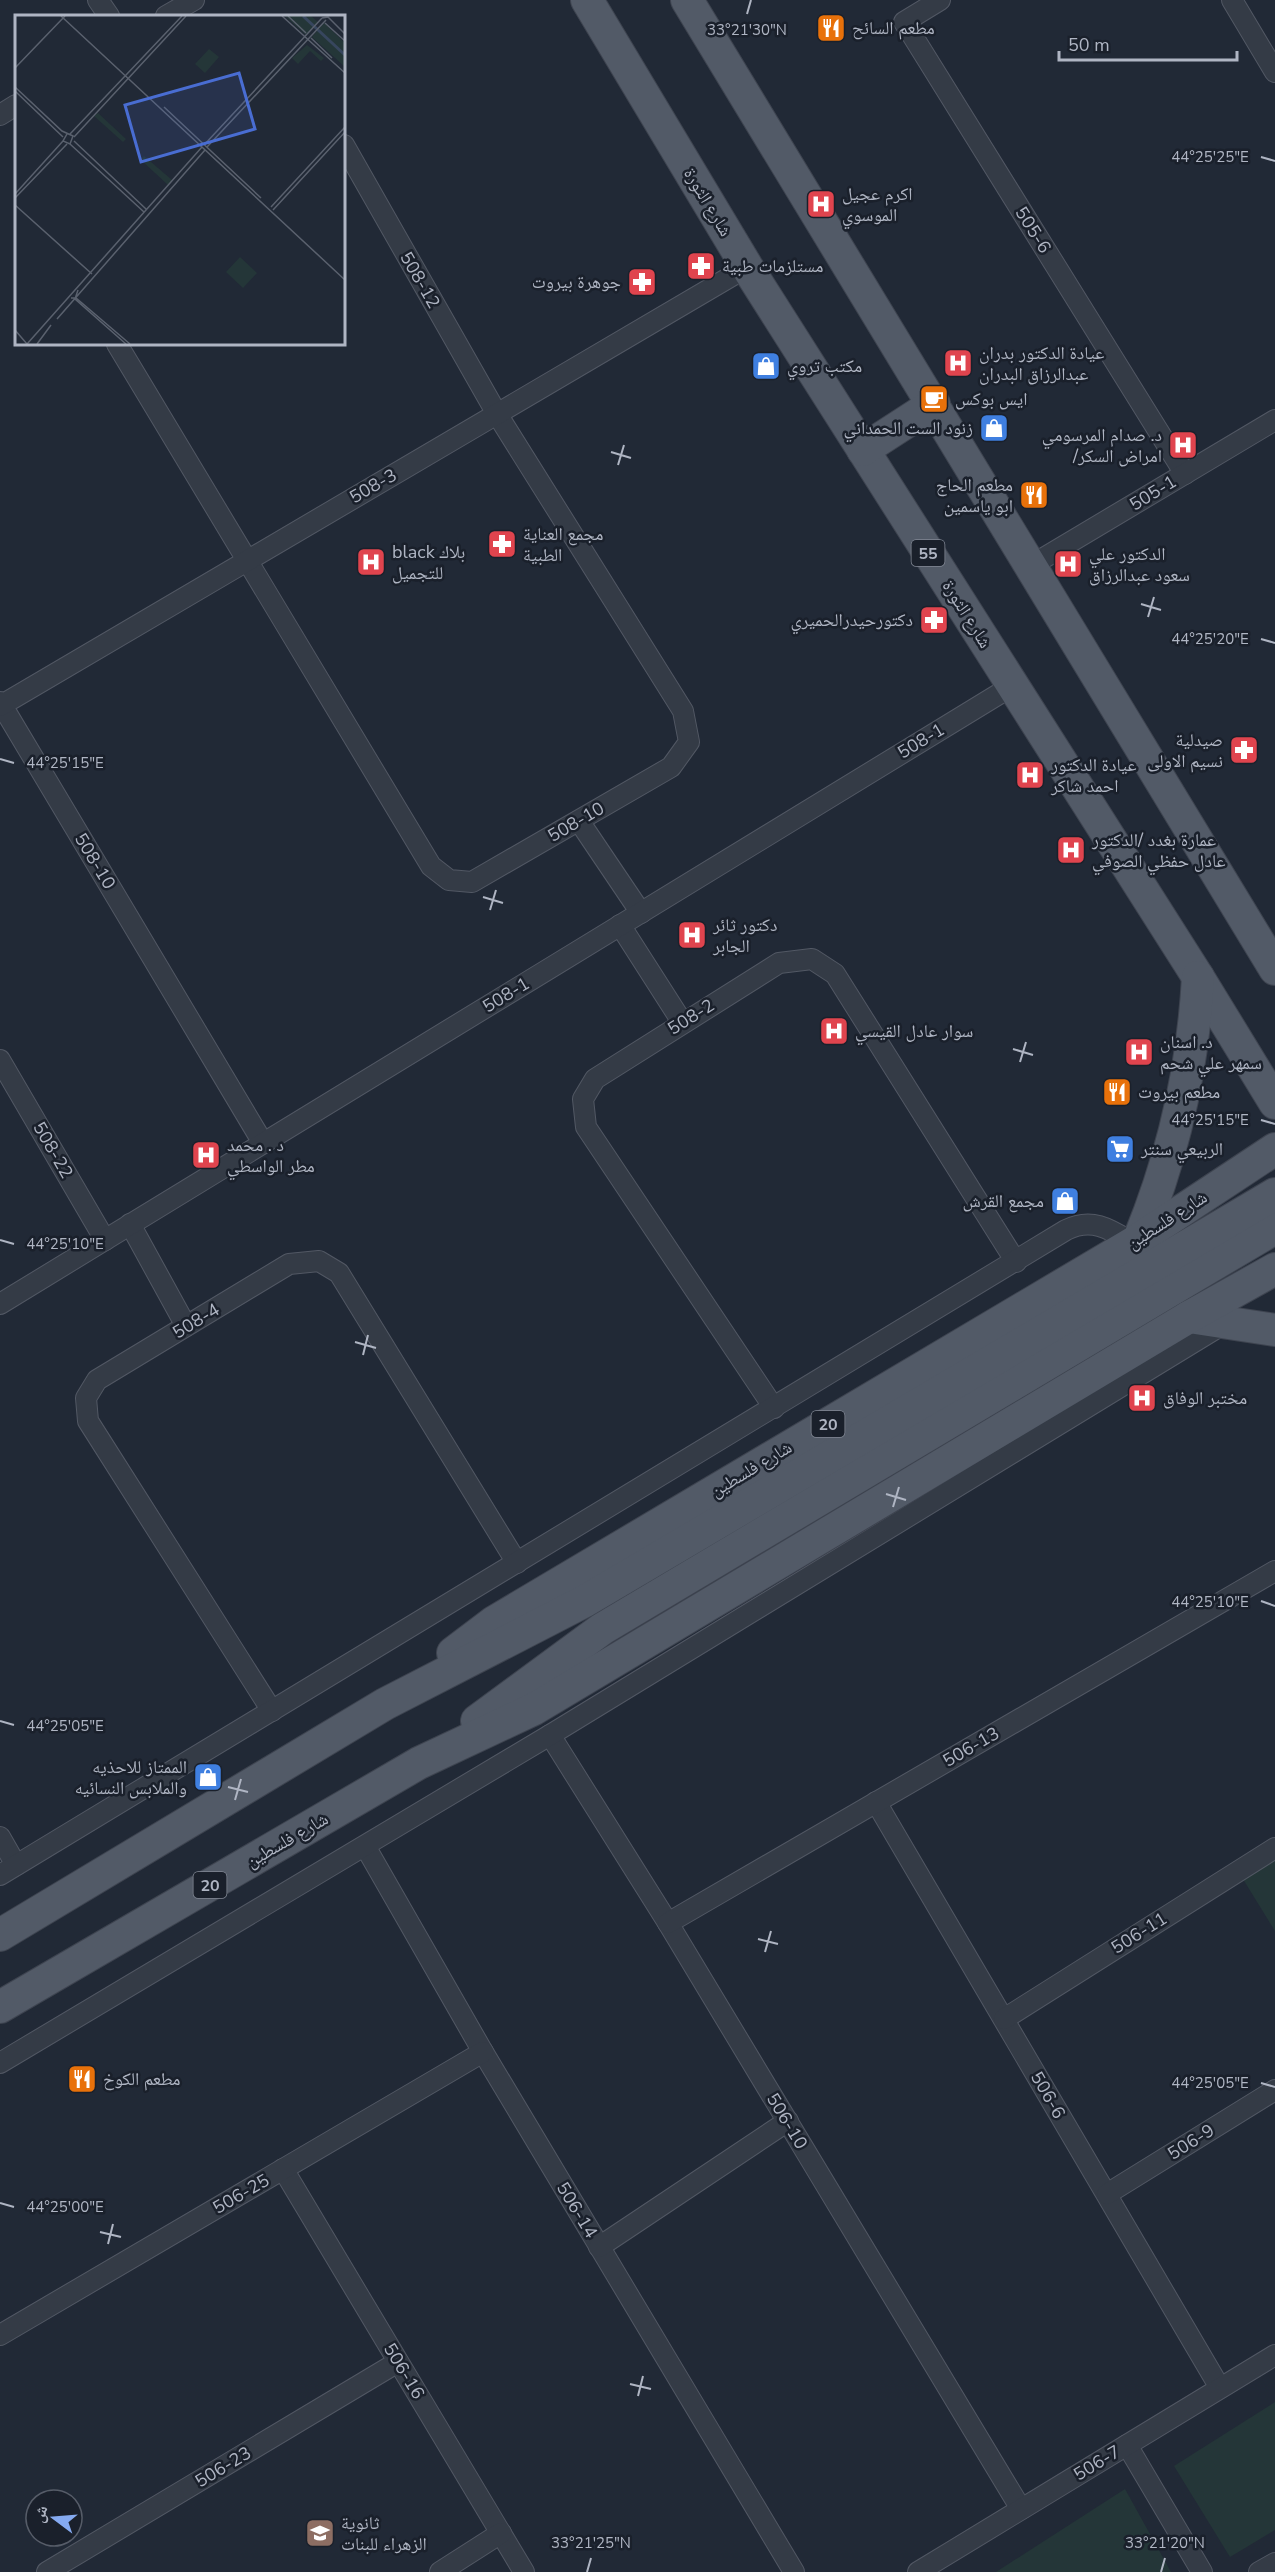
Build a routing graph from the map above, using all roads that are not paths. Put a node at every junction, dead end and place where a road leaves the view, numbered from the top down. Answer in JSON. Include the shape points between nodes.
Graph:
{"nodes":[{"id":1,"x":98,"y":0,"type":"edge"},
{"id":2,"x":194,"y":0,"type":"edge"},
{"id":3,"x":587,"y":0,"type":"edge"},
{"id":4,"x":687,"y":0,"type":"edge"},
{"id":5,"x":940,"y":0,"type":"edge"},
{"id":6,"x":1232,"y":0,"type":"edge"},
{"id":7,"x":108,"y":15,"type":"edge"},
{"id":8,"x":168,"y":15,"type":"edge"},
{"id":9,"x":1275,"y":72,"type":"edge"},
{"id":10,"x":15,"y":106,"type":"edge"},
{"id":11,"x":0,"y":115,"type":"edge"},
{"id":12,"x":345,"y":148,"type":"edge"},
{"id":13,"x":747,"y":267,"type":"junction"},
{"id":14,"x":118,"y":345,"type":"edge"},
{"id":15,"x":934,"y":404,"type":"junction"},
{"id":16,"x":497,"y":414,"type":"junction"},
{"id":17,"x":1275,"y":420,"type":"edge"},
{"id":18,"x":863,"y":450,"type":"junction"},
{"id":19,"x":1185,"y":474,"type":"junction"},
{"id":20,"x":246,"y":561,"type":"junction"},
{"id":21,"x":1032,"y":565,"type":"junction"},
{"id":22,"x":1012,"y":686,"type":"junction"},
{"id":23,"x":0,"y":704,"type":"edge"},
{"id":24,"x":579,"y":821,"type":"junction"},
{"id":25,"x":641,"y":913,"type":"junction"},
{"id":26,"x":620,"y":925,"type":"junction"},
{"id":27,"x":1267,"y":947,"type":"edge"},
{"id":28,"x":1275,"y":969,"type":"edge"},
{"id":29,"x":1198,"y":977,"type":"junction"},
{"id":30,"x":682,"y":1022,"type":"junction"},
{"id":31,"x":0,"y":1060,"type":"edge"},
{"id":32,"x":1275,"y":1103,"type":"edge"},
{"id":33,"x":263,"y":1143,"type":"junction"},
{"id":34,"x":1275,"y":1149,"type":"edge"},
{"id":35,"x":1275,"y":1194,"type":"edge"},
{"id":36,"x":130,"y":1224,"type":"junction"},
{"id":37,"x":1275,"y":1228,"type":"edge"},
{"id":38,"x":105,"y":1240,"type":"junction"},
{"id":39,"x":1136,"y":1241,"type":"junction"},
{"id":40,"x":1016,"y":1262,"type":"junction"},
{"id":41,"x":1275,"y":1269,"type":"edge"},
{"id":42,"x":0,"y":1304,"type":"edge"},
{"id":43,"x":1189,"y":1317,"type":"junction"},
{"id":44,"x":1225,"y":1323,"type":"junction"},
{"id":45,"x":186,"y":1326,"type":"junction"},
{"id":46,"x":1275,"y":1330,"type":"edge"},
{"id":47,"x":774,"y":1408,"type":"junction"},
{"id":48,"x":517,"y":1563,"type":"junction"},
{"id":49,"x":1275,"y":1572,"type":"edge"},
{"id":50,"x":385,"y":1704,"type":"junction"},
{"id":51,"x":272,"y":1711,"type":"junction"},
{"id":52,"x":550,"y":1735,"type":"junction"},
{"id":53,"x":419,"y":1763,"type":"junction"},
{"id":54,"x":876,"y":1802,"type":"junction"},
{"id":55,"x":0,"y":1837,"type":"edge"},
{"id":56,"x":365,"y":1846,"type":"junction"},
{"id":57,"x":1275,"y":1848,"type":"edge"},
{"id":58,"x":8,"y":1870,"type":"edge"},
{"id":59,"x":668,"y":1923,"type":"junction"},
{"id":60,"x":0,"y":1935,"type":"edge"},
{"id":61,"x":0,"y":2007,"type":"edge"},
{"id":62,"x":1004,"y":2019,"type":"junction"},
{"id":63,"x":483,"y":2052,"type":"junction"},
{"id":64,"x":0,"y":2063,"type":"edge"},
{"id":65,"x":1275,"y":2090,"type":"edge"},
{"id":66,"x":788,"y":2121,"type":"junction"},
{"id":67,"x":283,"y":2169,"type":"junction"},
{"id":68,"x":1107,"y":2194,"type":"junction"},
{"id":69,"x":599,"y":2247,"type":"junction"},
{"id":70,"x":0,"y":2335,"type":"edge"},
{"id":71,"x":1275,"y":2355,"type":"edge"},
{"id":72,"x":398,"y":2362,"type":"junction"},
{"id":73,"x":1220,"y":2388,"type":"junction"},
{"id":74,"x":1127,"y":2445,"type":"junction"},
{"id":75,"x":1022,"y":2509,"type":"junction"},
{"id":76,"x":501,"y":2533,"type":"junction"},
{"id":77,"x":1275,"y":2562,"type":"edge"},
{"id":78,"x":47,"y":2572,"type":"edge"},
{"id":79,"x":440,"y":2572,"type":"edge"},
{"id":80,"x":524,"y":2572,"type":"edge"},
{"id":81,"x":794,"y":2572,"type":"edge"},
{"id":82,"x":918,"y":2572,"type":"edge"},
{"id":83,"x":1202,"y":2572,"type":"edge"},
{"id":84,"x":1259,"y":2572,"type":"edge"}],
"edges":[{"from":1,"to":7,"type":"street"},
{"from":2,"to":8,"type":"street"},
{"from":3,"to":13,"type":"main road","name":"شارع الثورة","number":"55"},
{"from":4,"to":15,"type":"main road"},
{"from":5,"to":19,"type":"street","name":"505-6","via":[[904,22]]},
{"from":6,"to":9,"type":"street"},
{"from":10,"to":11,"type":"street"},
{"from":12,"to":16,"type":"street","name":"508-12"},
{"from":13,"to":16,"type":"street","name":"508-3"},
{"from":13,"to":18,"type":"main road","name":"شارع الثورة","number":"55"},
{"from":14,"to":20,"type":"street"},
{"from":15,"to":18,"type":"main road"},
{"from":15,"to":21,"type":"main road"},
{"from":16,"to":20,"type":"street","name":"508-3"},
{"from":16,"to":24,"type":"street","name":"508-10","via":[[683,711],[689,742],[671,767]]},
{"from":17,"to":19,"type":"street","name":"505-1"},
{"from":18,"to":22,"type":"main road","name":"شارع الثورة","number":"55"},
{"from":19,"to":21,"type":"street","name":"505-1"},
{"from":20,"to":23,"type":"street","name":"508-3"},
{"from":20,"to":24,"type":"street","name":"508-10","via":[[431,866],[449,880],[472,882]]},
{"from":21,"to":27,"type":"main road"},
{"from":22,"to":25,"type":"street","name":"508-1"},
{"from":22,"to":29,"type":"main road","name":"شارع الثورة","number":"55"},
{"from":23,"to":33,"type":"street","name":"508-10"},
{"from":24,"to":25,"type":"street"},
{"from":25,"to":26,"type":"street","name":"508-1"},
{"from":26,"to":30,"type":"street"},
{"from":26,"to":33,"type":"street","name":"508-1"},
{"from":27,"to":28,"type":"main road"},
{"from":29,"to":32,"type":"main road","name":"شارع الثورة","number":"55"},
{"from":29,"to":39,"type":"main road","via":[[1182,1111],[1156,1197]]},
{"from":30,"to":40,"type":"street","name":"508-2","via":[[779,963],[812,959],[835,975]]},
{"from":30,"to":47,"type":"street","name":"508-2","via":[[595,1079],[583,1100],[586,1127]]},
{"from":31,"to":38,"type":"street","name":"508-22"},
{"from":33,"to":36,"type":"street","name":"508-1"},
{"from":34,"to":39,"type":"main road","name":"شارع فلسطين","number":"20"},
{"from":35,"to":50,"type":"main road","name":"شارع فلسطين","number":"20","via":[[585,1601]]},
{"from":36,"to":38,"type":"street","name":"508-1"},
{"from":36,"to":45,"type":"street"},
{"from":37,"to":53,"type":"main road","name":"شارع فلسطين","number":"20","via":[[602,1629]]},
{"from":38,"to":42,"type":"street","name":"508-1"},
{"from":39,"to":40,"type":"street","via":[[1087,1223],[1066,1230]]},
{"from":39,"to":50,"type":"main road","name":"شارع فلسطين","number":"20","via":[[494,1622]]},
{"from":40,"to":47,"type":"street"},
{"from":41,"to":43,"type":"main road","name":"شارع فلسطين","number":"20"},
{"from":43,"to":44,"type":"main road"},
{"from":43,"to":53,"type":"main road","name":"شارع فلسطين","number":"20","via":[[534,1709]]},
{"from":44,"to":46,"type":"main road"},
{"from":44,"to":52,"type":"street"},
{"from":45,"to":48,"type":"street","name":"508-4","via":[[289,1264],[319,1261],[339,1273]]},
{"from":45,"to":51,"type":"street","name":"508-4","via":[[98,1380],[86,1398],[88,1421]]},
{"from":47,"to":48,"type":"street"},
{"from":48,"to":51,"type":"street"},
{"from":49,"to":54,"type":"street","name":"506-13"},
{"from":50,"to":60,"type":"main road","name":"شارع فلسطين","number":"20"},
{"from":51,"to":58,"type":"street"},
{"from":52,"to":56,"type":"street"},
{"from":52,"to":59,"type":"street","name":"506-10"},
{"from":53,"to":61,"type":"main road","name":"شارع فلسطين","number":"20"},
{"from":54,"to":59,"type":"street","name":"506-13"},
{"from":54,"to":62,"type":"street","name":"506-6"},
{"from":55,"to":58,"type":"street"},
{"from":56,"to":63,"type":"street","name":"506-14"},
{"from":56,"to":64,"type":"street"},
{"from":57,"to":62,"type":"street","name":"506-11"},
{"from":59,"to":66,"type":"street","name":"506-10"},
{"from":62,"to":68,"type":"street","name":"506-6"},
{"from":63,"to":67,"type":"street","name":"506-25"},
{"from":63,"to":69,"type":"street","name":"506-14"},
{"from":65,"to":68,"type":"street","name":"506-9"},
{"from":66,"to":69,"type":"street"},
{"from":66,"to":75,"type":"street","name":"506-10"},
{"from":67,"to":70,"type":"street","name":"506-25"},
{"from":67,"to":72,"type":"street","name":"506-16"},
{"from":68,"to":73,"type":"street","name":"506-6"},
{"from":69,"to":81,"type":"street","name":"506-14"},
{"from":71,"to":73,"type":"street","name":"506-7"},
{"from":72,"to":76,"type":"street","name":"506-16"},
{"from":72,"to":78,"type":"street","name":"506-23"},
{"from":73,"to":74,"type":"street","name":"506-7"},
{"from":74,"to":75,"type":"street","name":"506-7"},
{"from":74,"to":83,"type":"street"},
{"from":75,"to":82,"type":"street","name":"506-7"},
{"from":76,"to":79,"type":"street"},
{"from":76,"to":80,"type":"street","name":"506-16"},
{"from":77,"to":84,"type":"street"}]}
